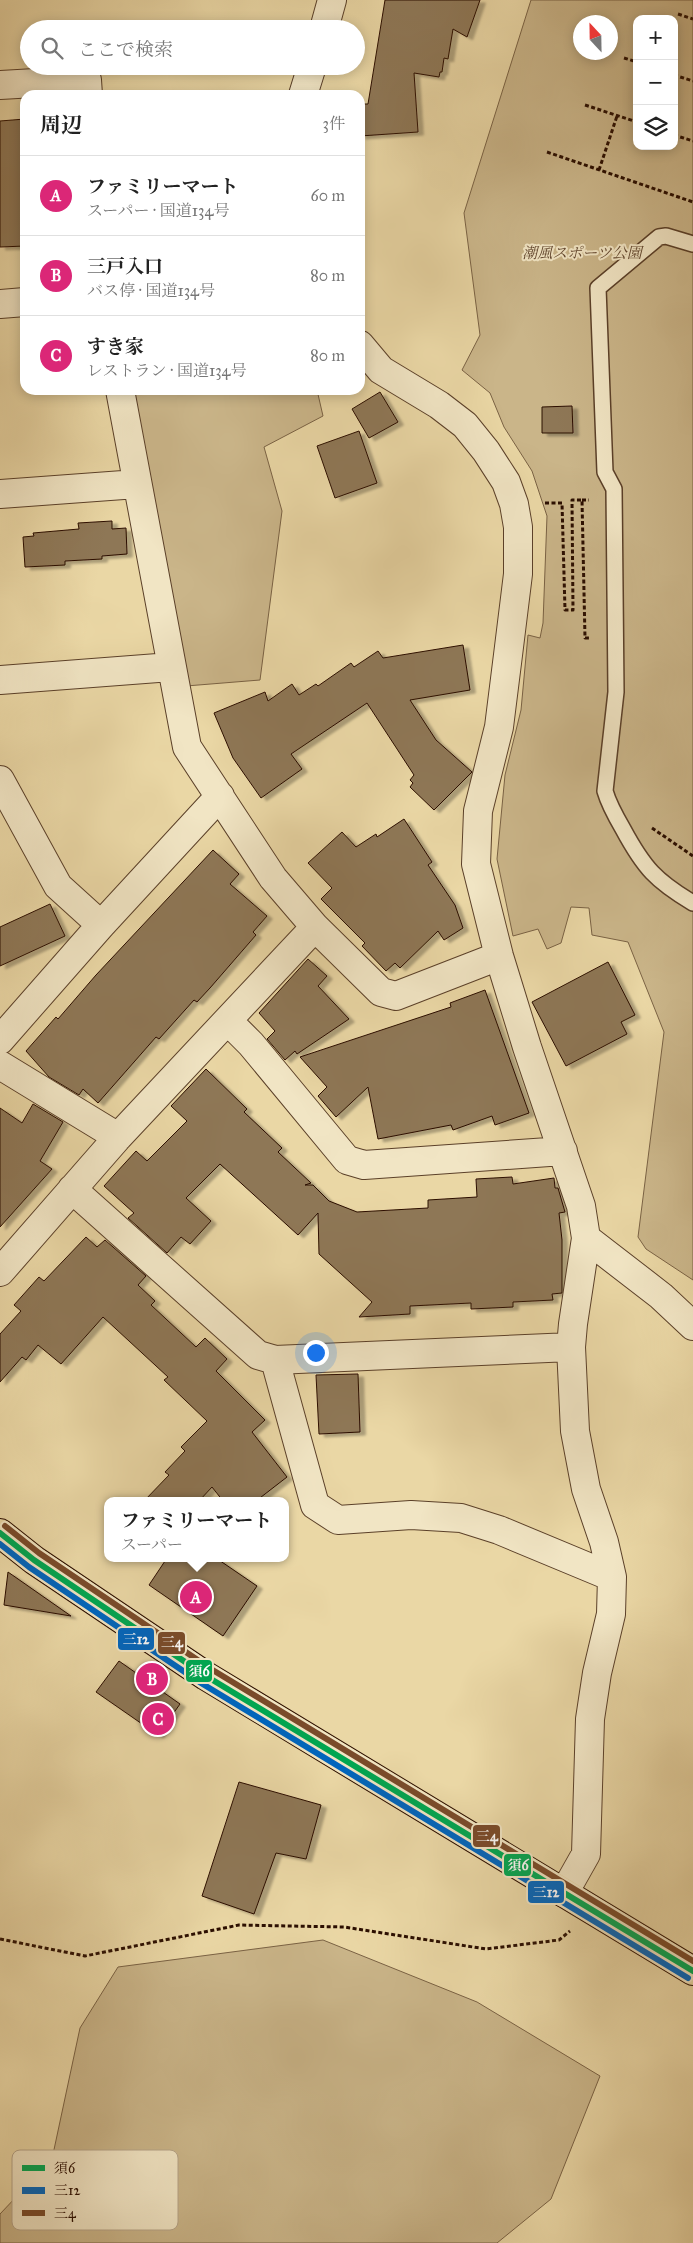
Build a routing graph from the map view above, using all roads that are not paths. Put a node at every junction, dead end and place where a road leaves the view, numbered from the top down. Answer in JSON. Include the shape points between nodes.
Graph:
{"nodes":[{"id":1,"x":332,"y":0,"type":"edge"},
{"id":2,"x":326,"y":20,"type":"edge"},
{"id":3,"x":309,"y":75,"type":"edge"},
{"id":4,"x":0,"y":85,"type":"edge"},
{"id":5,"x":88,"y":90,"type":"edge"},
{"id":6,"x":305,"y":90,"type":"edge"},
{"id":7,"x":693,"y":244,"type":"edge"},
{"id":8,"x":20,"y":302,"type":"edge"},
{"id":9,"x":0,"y":304,"type":"edge"},
{"id":10,"x":365,"y":351,"type":"edge"},
{"id":11,"x":121,"y":395,"type":"edge"},
{"id":12,"x":137,"y":484,"type":"junction"},
{"id":13,"x":0,"y":494,"type":"edge"},
{"id":14,"x":171,"y":666,"type":"junction"},
{"id":15,"x":0,"y":680,"type":"edge"},
{"id":16,"x":0,"y":780,"type":"edge"},
{"id":17,"x":220,"y":796,"type":"junction"},
{"id":18,"x":693,"y":903,"type":"edge"},
{"id":19,"x":101,"y":925,"type":"junction"},
{"id":20,"x":315,"y":928,"type":"junction"},
{"id":21,"x":499,"y":956,"type":"junction"},
{"id":22,"x":228,"y":1021,"type":"junction"},
{"id":23,"x":0,"y":1040,"type":"edge"},
{"id":24,"x":0,"y":1065,"type":"edge"},
{"id":25,"x":118,"y":1137,"type":"junction"},
{"id":26,"x":562,"y":1151,"type":"junction"},
{"id":27,"x":72,"y":1189,"type":"junction"},
{"id":28,"x":586,"y":1238,"type":"junction"},
{"id":29,"x":0,"y":1272,"type":"edge"},
{"id":30,"x":693,"y":1326,"type":"edge"},
{"id":31,"x":571,"y":1347,"type":"junction"},
{"id":32,"x":275,"y":1360,"type":"junction"},
{"id":33,"x":0,"y":1533,"type":"edge"},
{"id":34,"x":612,"y":1577,"type":"junction"},
{"id":35,"x":564,"y":1893,"type":"junction"},
{"id":36,"x":693,"y":1971,"type":"edge"}],
"edges":[{"from":1,"to":2,"type":"street"},
{"from":3,"to":6,"type":"street"},
{"from":4,"to":5,"type":"street","via":[[87,80]]},
{"from":7,"to":18,"type":"lane","via":[[659,237],[598,288],[605,472],[614,489],[616,692],[605,791],[638,858],[658,880]]},
{"from":8,"to":9,"type":"street"},
{"from":10,"to":21,"type":"street","via":[[381,370],[465,425],[506,482],[514,504],[518,527],[518,574],[499,727],[478,811],[476,855]]},
{"from":11,"to":12,"type":"street"},
{"from":12,"to":13,"type":"street"},
{"from":12,"to":14,"type":"street"},
{"from":14,"to":15,"type":"street"},
{"from":14,"to":17,"type":"street","via":[[187,746]]},
{"from":16,"to":19,"type":"street","via":[[58,886]]},
{"from":17,"to":19,"type":"street"},
{"from":17,"to":20,"type":"street","via":[[273,878]]},
{"from":19,"to":23,"type":"street"},
{"from":20,"to":21,"type":"street","via":[[381,992],[396,996]]},
{"from":20,"to":22,"type":"street"},
{"from":21,"to":26,"type":"street"},
{"from":22,"to":25,"type":"street"},
{"from":22,"to":26,"type":"street","via":[[252,1044],[347,1160],[364,1165]]},
{"from":24,"to":25,"type":"street"},
{"from":25,"to":27,"type":"street"},
{"from":26,"to":28,"type":"street","via":[[582,1206]]},
{"from":27,"to":29,"type":"street"},
{"from":27,"to":32,"type":"street","via":[[258,1355]]},
{"from":28,"to":30,"type":"street","via":[[661,1296]]},
{"from":28,"to":31,"type":"street"},
{"from":31,"to":32,"type":"street"},
{"from":31,"to":34,"type":"street","via":[[578,1458]]},
{"from":32,"to":34,"type":"street","via":[[315,1505],[338,1520],[410,1515],[461,1518],[499,1530]]},
{"from":33,"to":35,"type":"highway","via":[[34,1560],[206,1676]]},
{"from":34,"to":35,"type":"street","via":[[612,1614],[597,1673],[590,1719],[586,1854]]},
{"from":35,"to":36,"type":"highway"}]}
